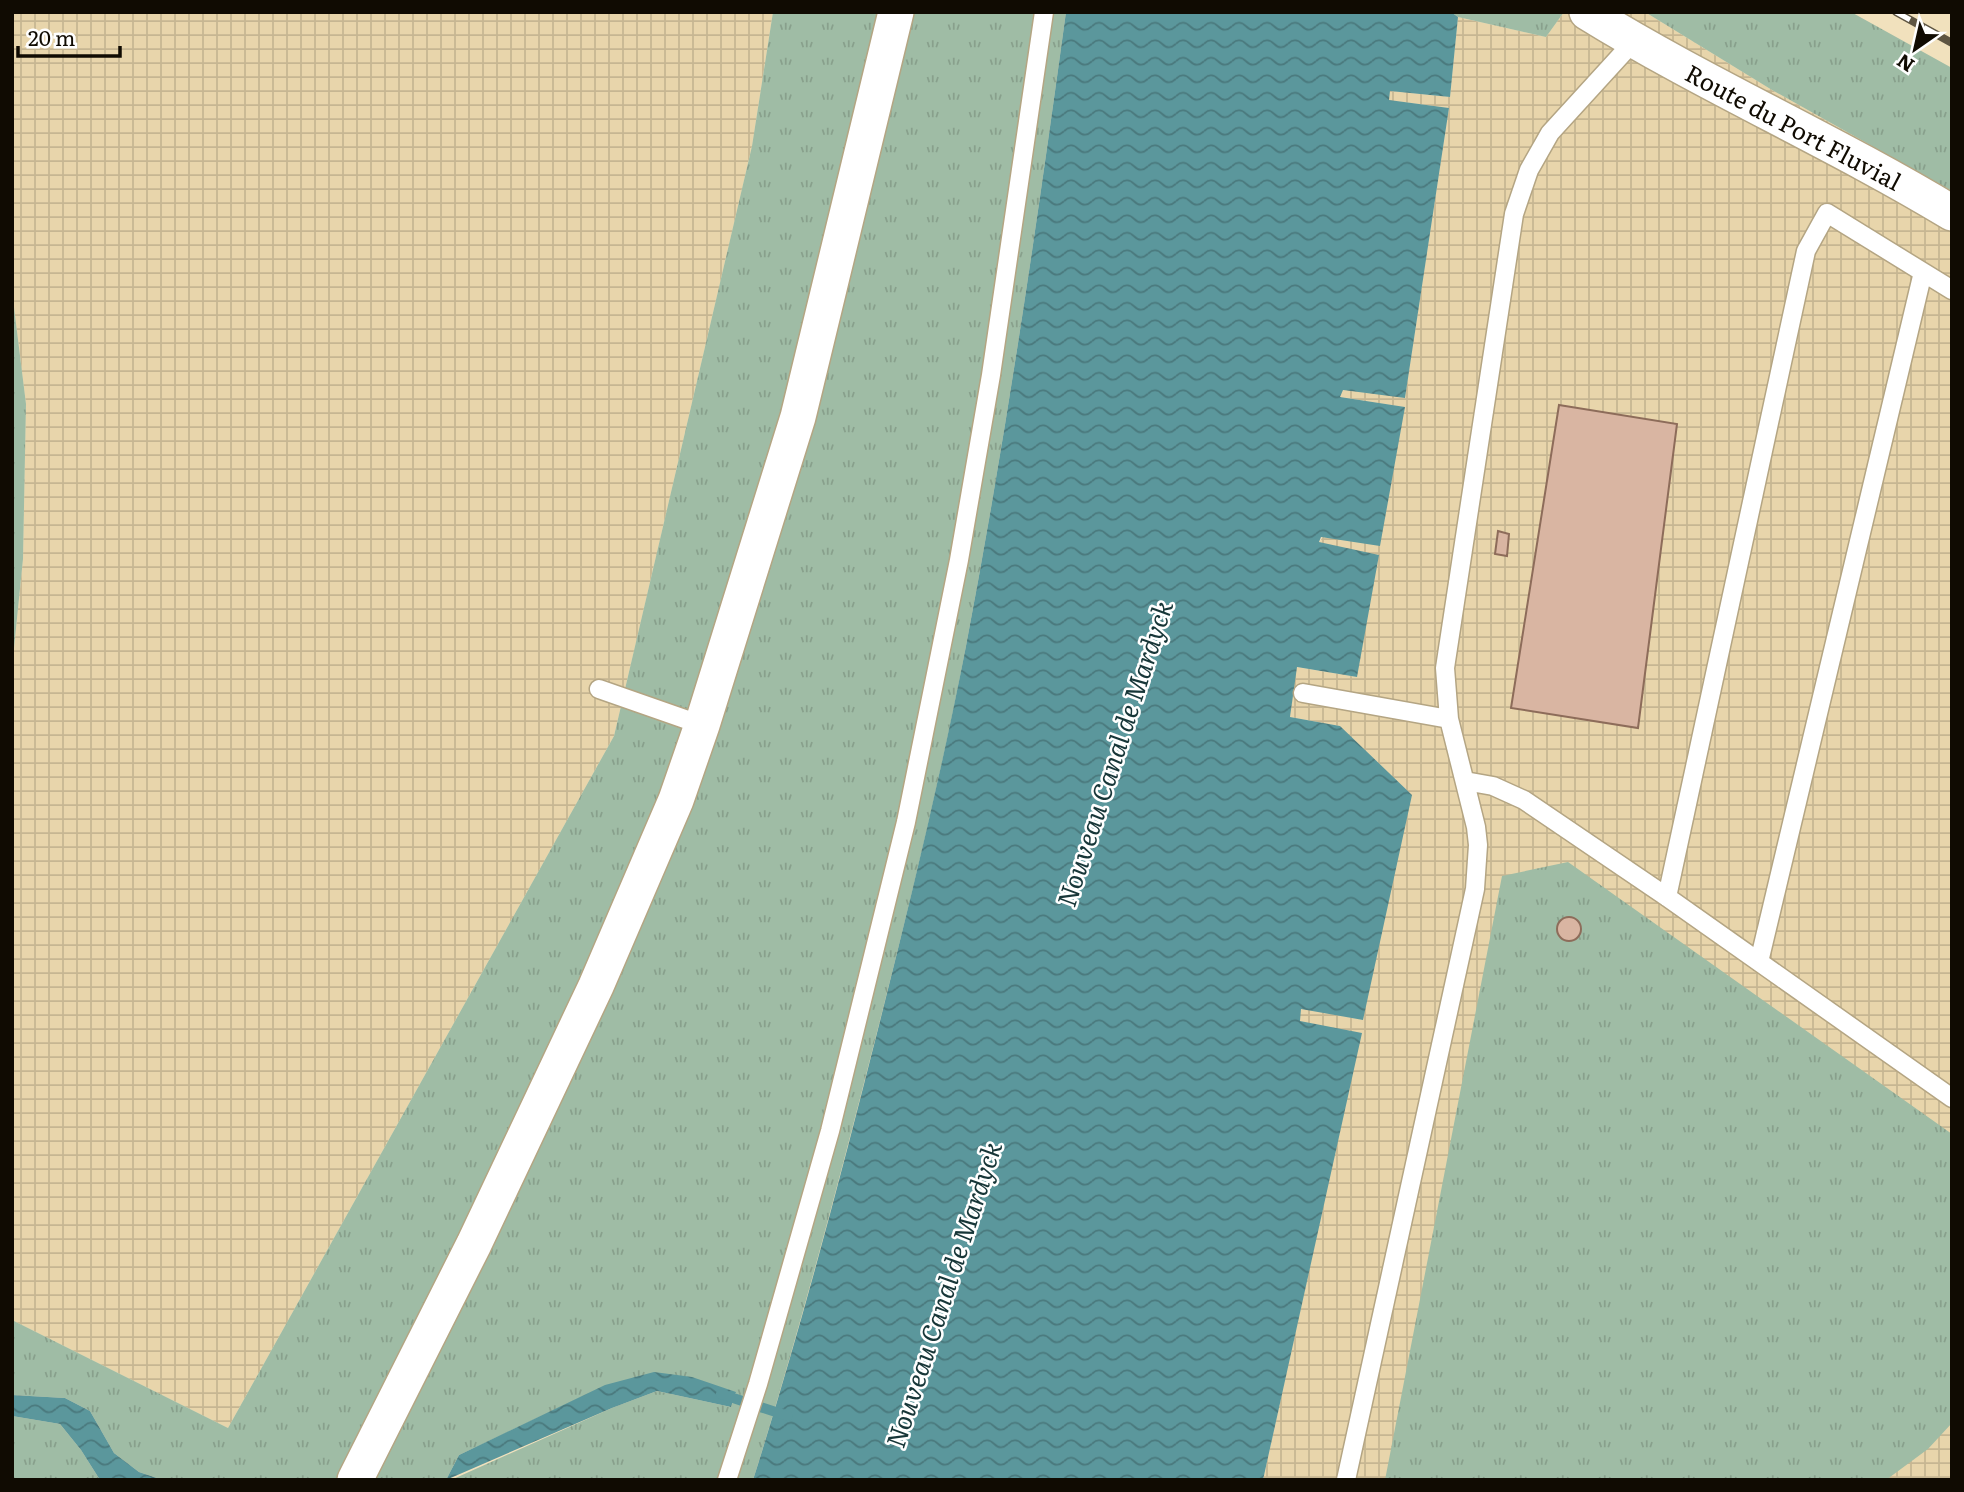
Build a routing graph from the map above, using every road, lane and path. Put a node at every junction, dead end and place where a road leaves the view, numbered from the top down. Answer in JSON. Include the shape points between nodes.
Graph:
{"nodes":[{"id":1,"x":896,"y":12,"type":"edge"},
{"id":2,"x":1044,"y":12,"type":"edge"},
{"id":3,"x":1587,"y":12,"type":"edge"},
{"id":4,"x":1634,"y":41,"type":"junction"},
{"id":5,"x":1952,"y":213,"type":"edge"},
{"id":6,"x":1923,"y":272,"type":"junction"},
{"id":7,"x":1952,"y":290,"type":"edge"},
{"id":8,"x":599,"y":689,"type":"dead end"},
{"id":9,"x":1303,"y":693,"type":"dead end"},
{"id":10,"x":1449,"y":719,"type":"junction"},
{"id":11,"x":702,"y":724,"type":"junction"},
{"id":12,"x":1465,"y":781,"type":"junction"},
{"id":13,"x":1667,"y":897,"type":"junction"},
{"id":14,"x":1759,"y":962,"type":"junction"},
{"id":15,"x":1952,"y":1098,"type":"edge"},
{"id":16,"x":355,"y":1480,"type":"edge"},
{"id":17,"x":727,"y":1480,"type":"edge"},
{"id":18,"x":1346,"y":1480,"type":"edge"}],
"edges":[{"from":1,"to":11,"type":"street","via":[[799,417]]},
{"from":2,"to":17,"type":"lane","via":[[991,375],[906,822],[830,1131]]},
{"from":3,"to":4,"type":"street","name":"Route du Port Fluvial"},
{"from":4,"to":5,"type":"street","name":"Route du Port Fluvial"},
{"from":4,"to":10,"type":"lane","via":[[1550,133],[1529,170],[1514,214],[1447,643]]},
{"from":6,"to":7,"type":"lane"},
{"from":6,"to":13,"type":"lane","via":[[1827,212],[1806,251]]},
{"from":6,"to":14,"type":"lane"},
{"from":8,"to":11,"type":"lane"},
{"from":9,"to":10,"type":"lane"},
{"from":10,"to":12,"type":"lane"},
{"from":11,"to":16,"type":"street","via":[[664,831],[596,986]]},
{"from":12,"to":13,"type":"lane","via":[[1493,786],[1524,800]]},
{"from":12,"to":18,"type":"lane","via":[[1478,845],[1475,889]]},
{"from":13,"to":14,"type":"lane"},
{"from":14,"to":15,"type":"lane"}]}
